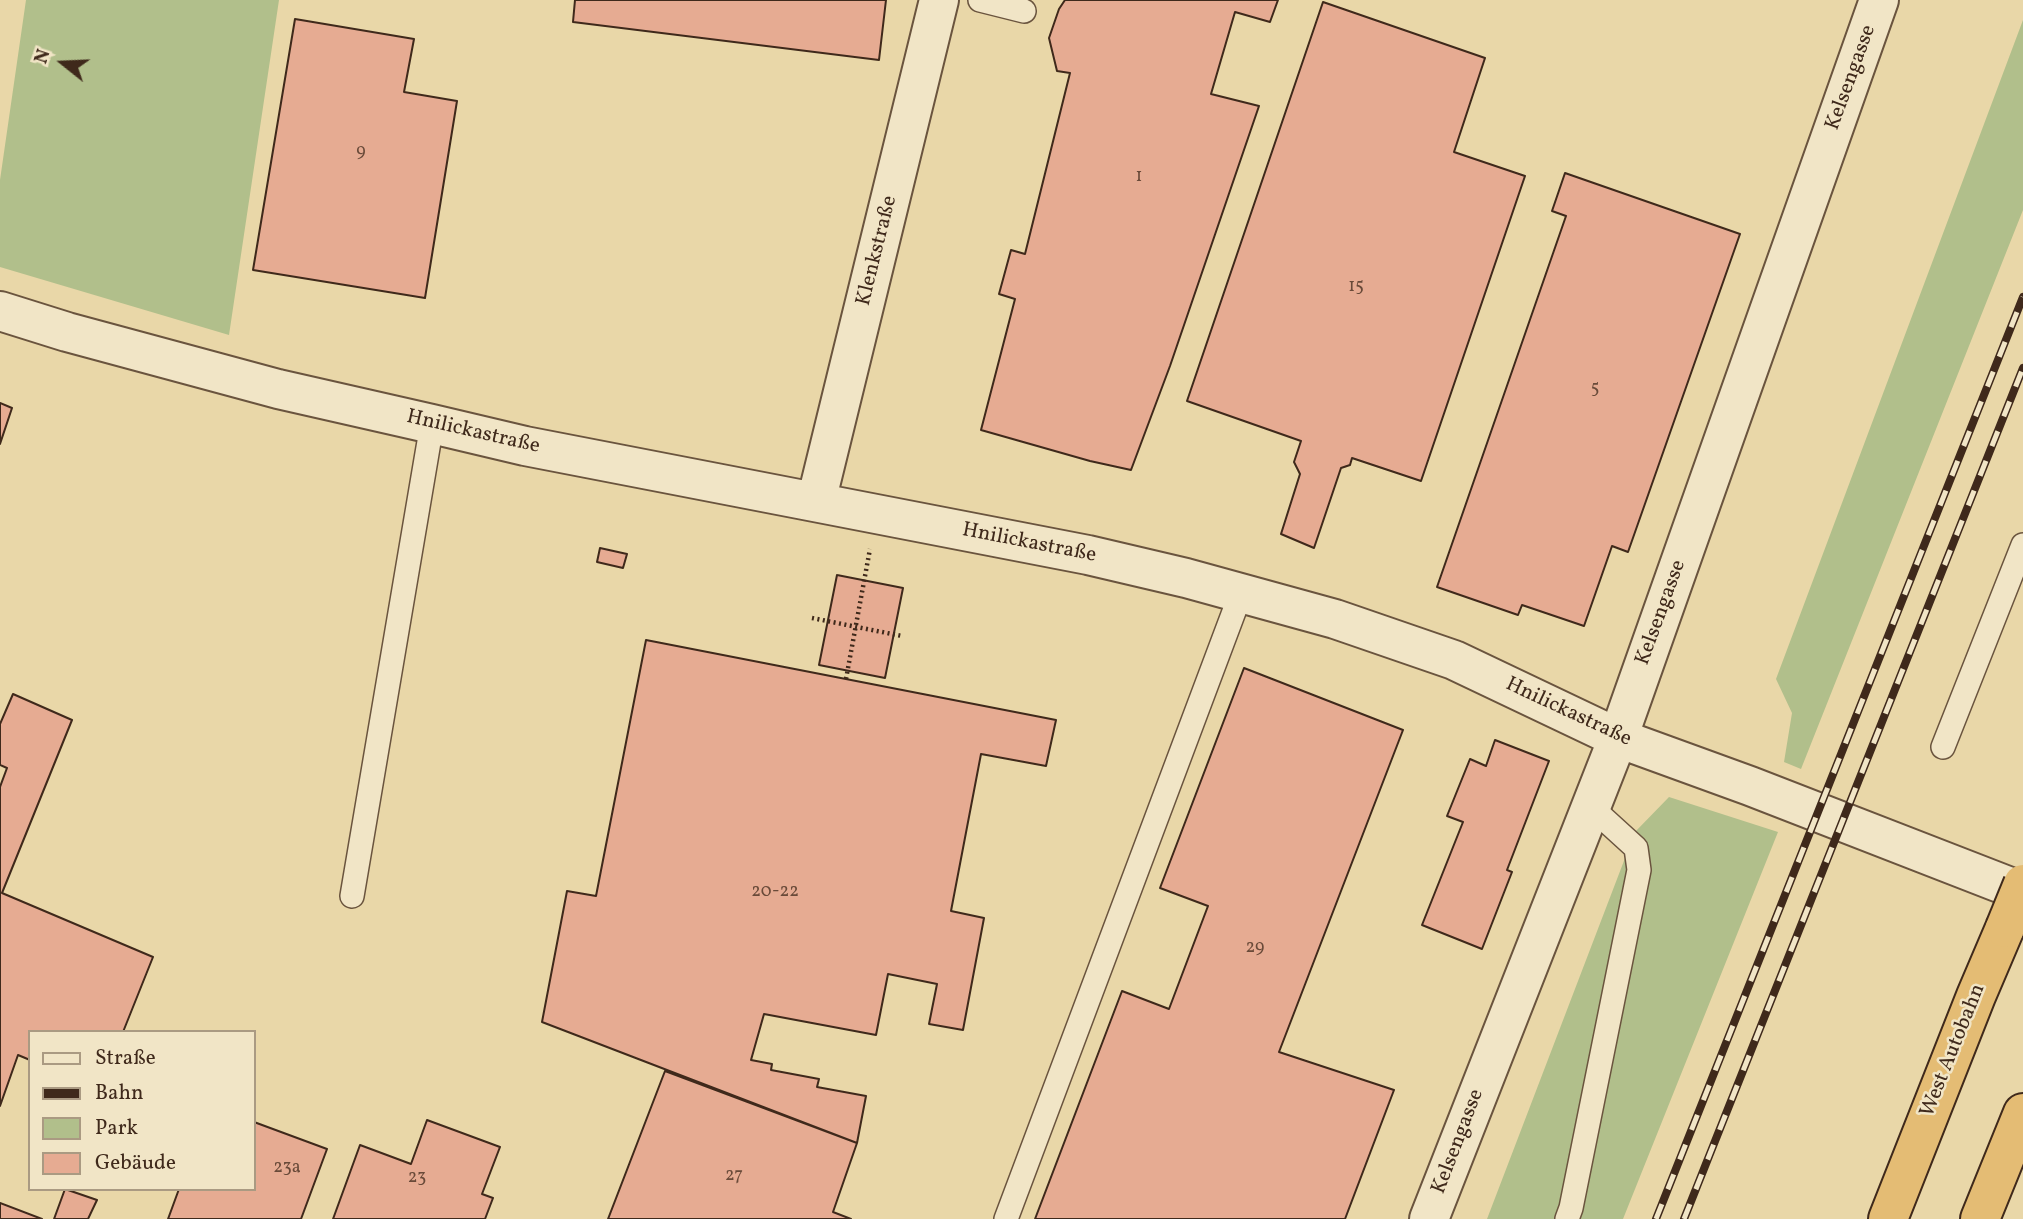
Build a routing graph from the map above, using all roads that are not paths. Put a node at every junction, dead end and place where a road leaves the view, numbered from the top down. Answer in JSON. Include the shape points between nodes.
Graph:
{"nodes":[{"id":1,"x":939,"y":0,"type":"edge"},
{"id":2,"x":981,"y":0,"type":"edge"},
{"id":3,"x":1879,"y":0,"type":"edge"},
{"id":4,"x":1024,"y":11,"type":"dead end"},
{"id":5,"x":0,"y":311,"type":"edge"},
{"id":6,"x":432,"y":424,"type":"junction"},
{"id":7,"x":816,"y":502,"type":"junction"},
{"id":8,"x":2023,"y":545,"type":"edge"},
{"id":9,"x":1241,"y":593,"type":"junction"},
{"id":10,"x":1618,"y":738,"type":"junction"},
{"id":11,"x":1943,"y":747,"type":"dead end"},
{"id":12,"x":1591,"y":807,"type":"junction"},
{"id":13,"x":2023,"y":884,"type":"edge"},
{"id":14,"x":2023,"y":892,"type":"edge"},
{"id":15,"x":352,"y":896,"type":"dead end"},
{"id":16,"x":2023,"y":1113,"type":"edge"},
{"id":17,"x":1006,"y":1219,"type":"edge"},
{"id":18,"x":1429,"y":1219,"type":"edge"},
{"id":19,"x":1567,"y":1219,"type":"edge"},
{"id":20,"x":1888,"y":1219,"type":"edge"},
{"id":21,"x":1980,"y":1219,"type":"edge"}],
"edges":[{"from":1,"to":7,"type":"street","name":"Klenkstraße"},
{"from":2,"to":4,"type":"lane"},
{"from":3,"to":10,"type":"street","name":"Kelsengasse"},
{"from":5,"to":6,"type":"street","name":"Hnilickastraße","via":[[278,389]]},
{"from":6,"to":7,"type":"street","name":"Hnilickastraße"},
{"from":6,"to":15,"type":"lane"},
{"from":7,"to":9,"type":"street","name":"Hnilickastraße","via":[[1088,555]]},
{"from":8,"to":11,"type":"lane"},
{"from":9,"to":10,"type":"street","name":"Hnilickastraße","via":[[1454,660]]},
{"from":9,"to":17,"type":"lane"},
{"from":10,"to":12,"type":"street","name":"Kelsengasse"},
{"from":10,"to":14,"type":"street","name":"Hnilickastraße"},
{"from":12,"to":18,"type":"street","name":"Kelsengasse"},
{"from":12,"to":19,"type":"lane","via":[[1636,848],[1639,870]]},
{"from":13,"to":20,"type":"highway","name":"West Autobahn","bridge":true},
{"from":16,"to":21,"type":"highway"}]}
